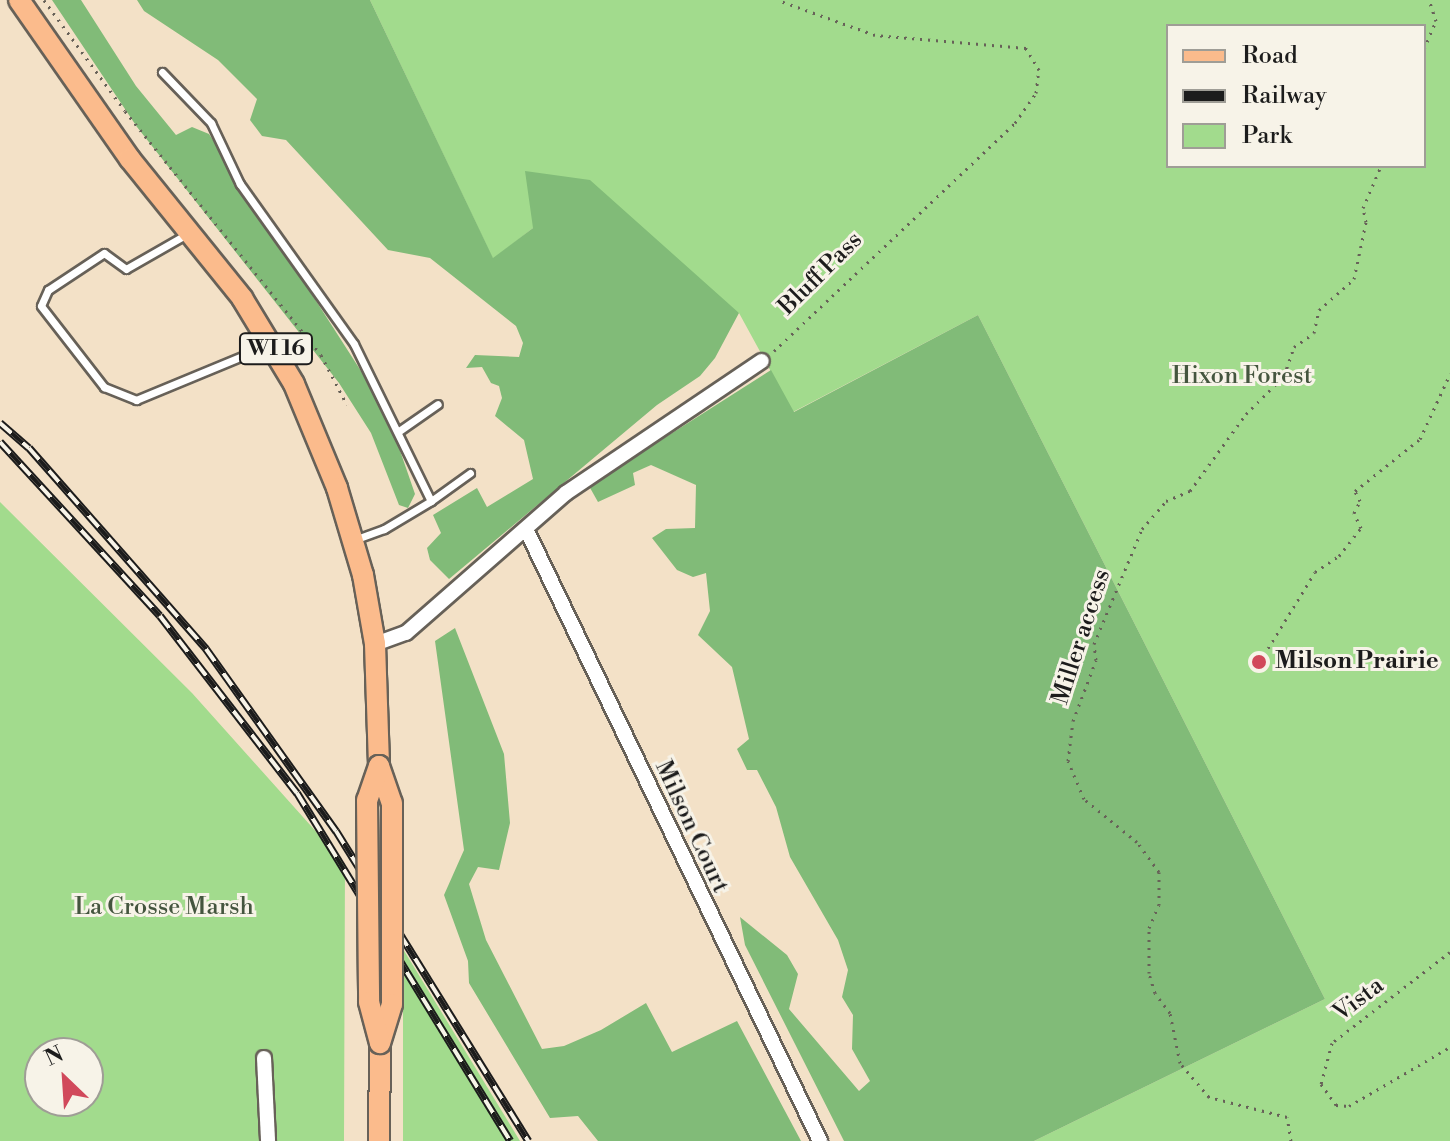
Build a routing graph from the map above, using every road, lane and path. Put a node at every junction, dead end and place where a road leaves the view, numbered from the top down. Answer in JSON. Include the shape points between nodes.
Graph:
{"nodes":[{"id":1,"x":19,"y":0,"type":"edge"},
{"id":2,"x":44,"y":0,"type":"edge"},
{"id":3,"x":778,"y":0,"type":"edge"},
{"id":4,"x":1429,"y":0,"type":"edge"},
{"id":5,"x":1426,"y":44,"type":"edge"},
{"id":6,"x":162,"y":72,"type":"dead end"},
{"id":7,"x":1380,"y":168,"type":"edge"},
{"id":8,"x":189,"y":233,"type":"junction"},
{"id":9,"x":273,"y":343,"type":"junction"},
{"id":10,"x":762,"y":361,"type":"joint"},
{"id":11,"x":1450,"y":374,"type":"edge"},
{"id":12,"x":438,"y":404,"type":"dead end"},
{"id":13,"x":347,"y":405,"type":"dead end"},
{"id":14,"x":399,"y":431,"type":"junction"},
{"id":15,"x":470,"y":473,"type":"dead end"},
{"id":16,"x":431,"y":501,"type":"junction"},
{"id":17,"x":526,"y":529,"type":"junction"},
{"id":18,"x":353,"y":540,"type":"junction"},
{"id":19,"x":375,"y":644,"type":"junction"},
{"id":20,"x":1264,"y":655,"type":"dead end"},
{"id":21,"x":1450,"y":952,"type":"edge"},
{"id":22,"x":1450,"y":1047,"type":"edge"},
{"id":23,"x":264,"y":1058,"type":"dead end"},
{"id":24,"x":268,"y":1141,"type":"edge"},
{"id":25,"x":379,"y":1141,"type":"edge"},
{"id":26,"x":820,"y":1141,"type":"edge"},
{"id":27,"x":1291,"y":1141,"type":"edge"}],
"edges":[{"from":1,"to":8,"type":"main road","number":"WI 16","via":[[120,146]]},
{"from":2,"to":13,"type":"path","via":[[125,111],[315,346]]},
{"from":3,"to":10,"type":"path","name":"Bluff Pass","via":[[875,35],[1026,48],[1039,70],[1036,93],[1015,123]]},
{"from":4,"to":5,"type":"path","via":[[1436,21]]},
{"from":6,"to":14,"type":"lane","via":[[211,123],[240,184],[311,277],[354,344]]},
{"from":7,"to":27,"type":"path","name":"Miller access","via":[[1363,208],[1366,222],[1354,279],[1319,310],[1314,333],[1294,347],[1284,376],[1246,414],[1190,491],[1166,501],[1142,529],[1094,644],[1096,660],[1073,721],[1068,761],[1084,799],[1113,827],[1130,835],[1159,872],[1159,905],[1149,928],[1149,973],[1170,1013],[1180,1063],[1209,1097],[1287,1117]]},
{"from":8,"to":9,"type":"main road","number":"WI 16"},
{"from":8,"to":9,"type":"lane","via":[[126,269],[104,253],[48,290],[41,306],[104,387],[136,400]]},
{"from":9,"to":18,"type":"main road","number":"WI 16","via":[[317,435]]},
{"from":10,"to":17,"type":"street","via":[[566,493]]},
{"from":11,"to":20,"type":"path","via":[[1420,439],[1355,491],[1360,501],[1354,513],[1361,528],[1339,556],[1315,572]]},
{"from":12,"to":14,"type":"lane"},
{"from":14,"to":16,"type":"lane"},
{"from":15,"to":16,"type":"lane"},
{"from":16,"to":18,"type":"lane","via":[[384,529]]},
{"from":17,"to":19,"type":"street","via":[[406,633]]},
{"from":17,"to":26,"type":"street","name":"Milson Court"},
{"from":18,"to":19,"type":"main road","number":"WI 16"},
{"from":19,"to":25,"type":"main road","number":"WI 16","bridge":true,"via":[[379,766],[392,803],[392,1004],[380,1043]]},
{"from":21,"to":22,"type":"path","name":"Vista","via":[[1332,1043],[1322,1063],[1321,1084],[1336,1105],[1349,1106]]},
{"from":23,"to":24,"type":"street"}]}
